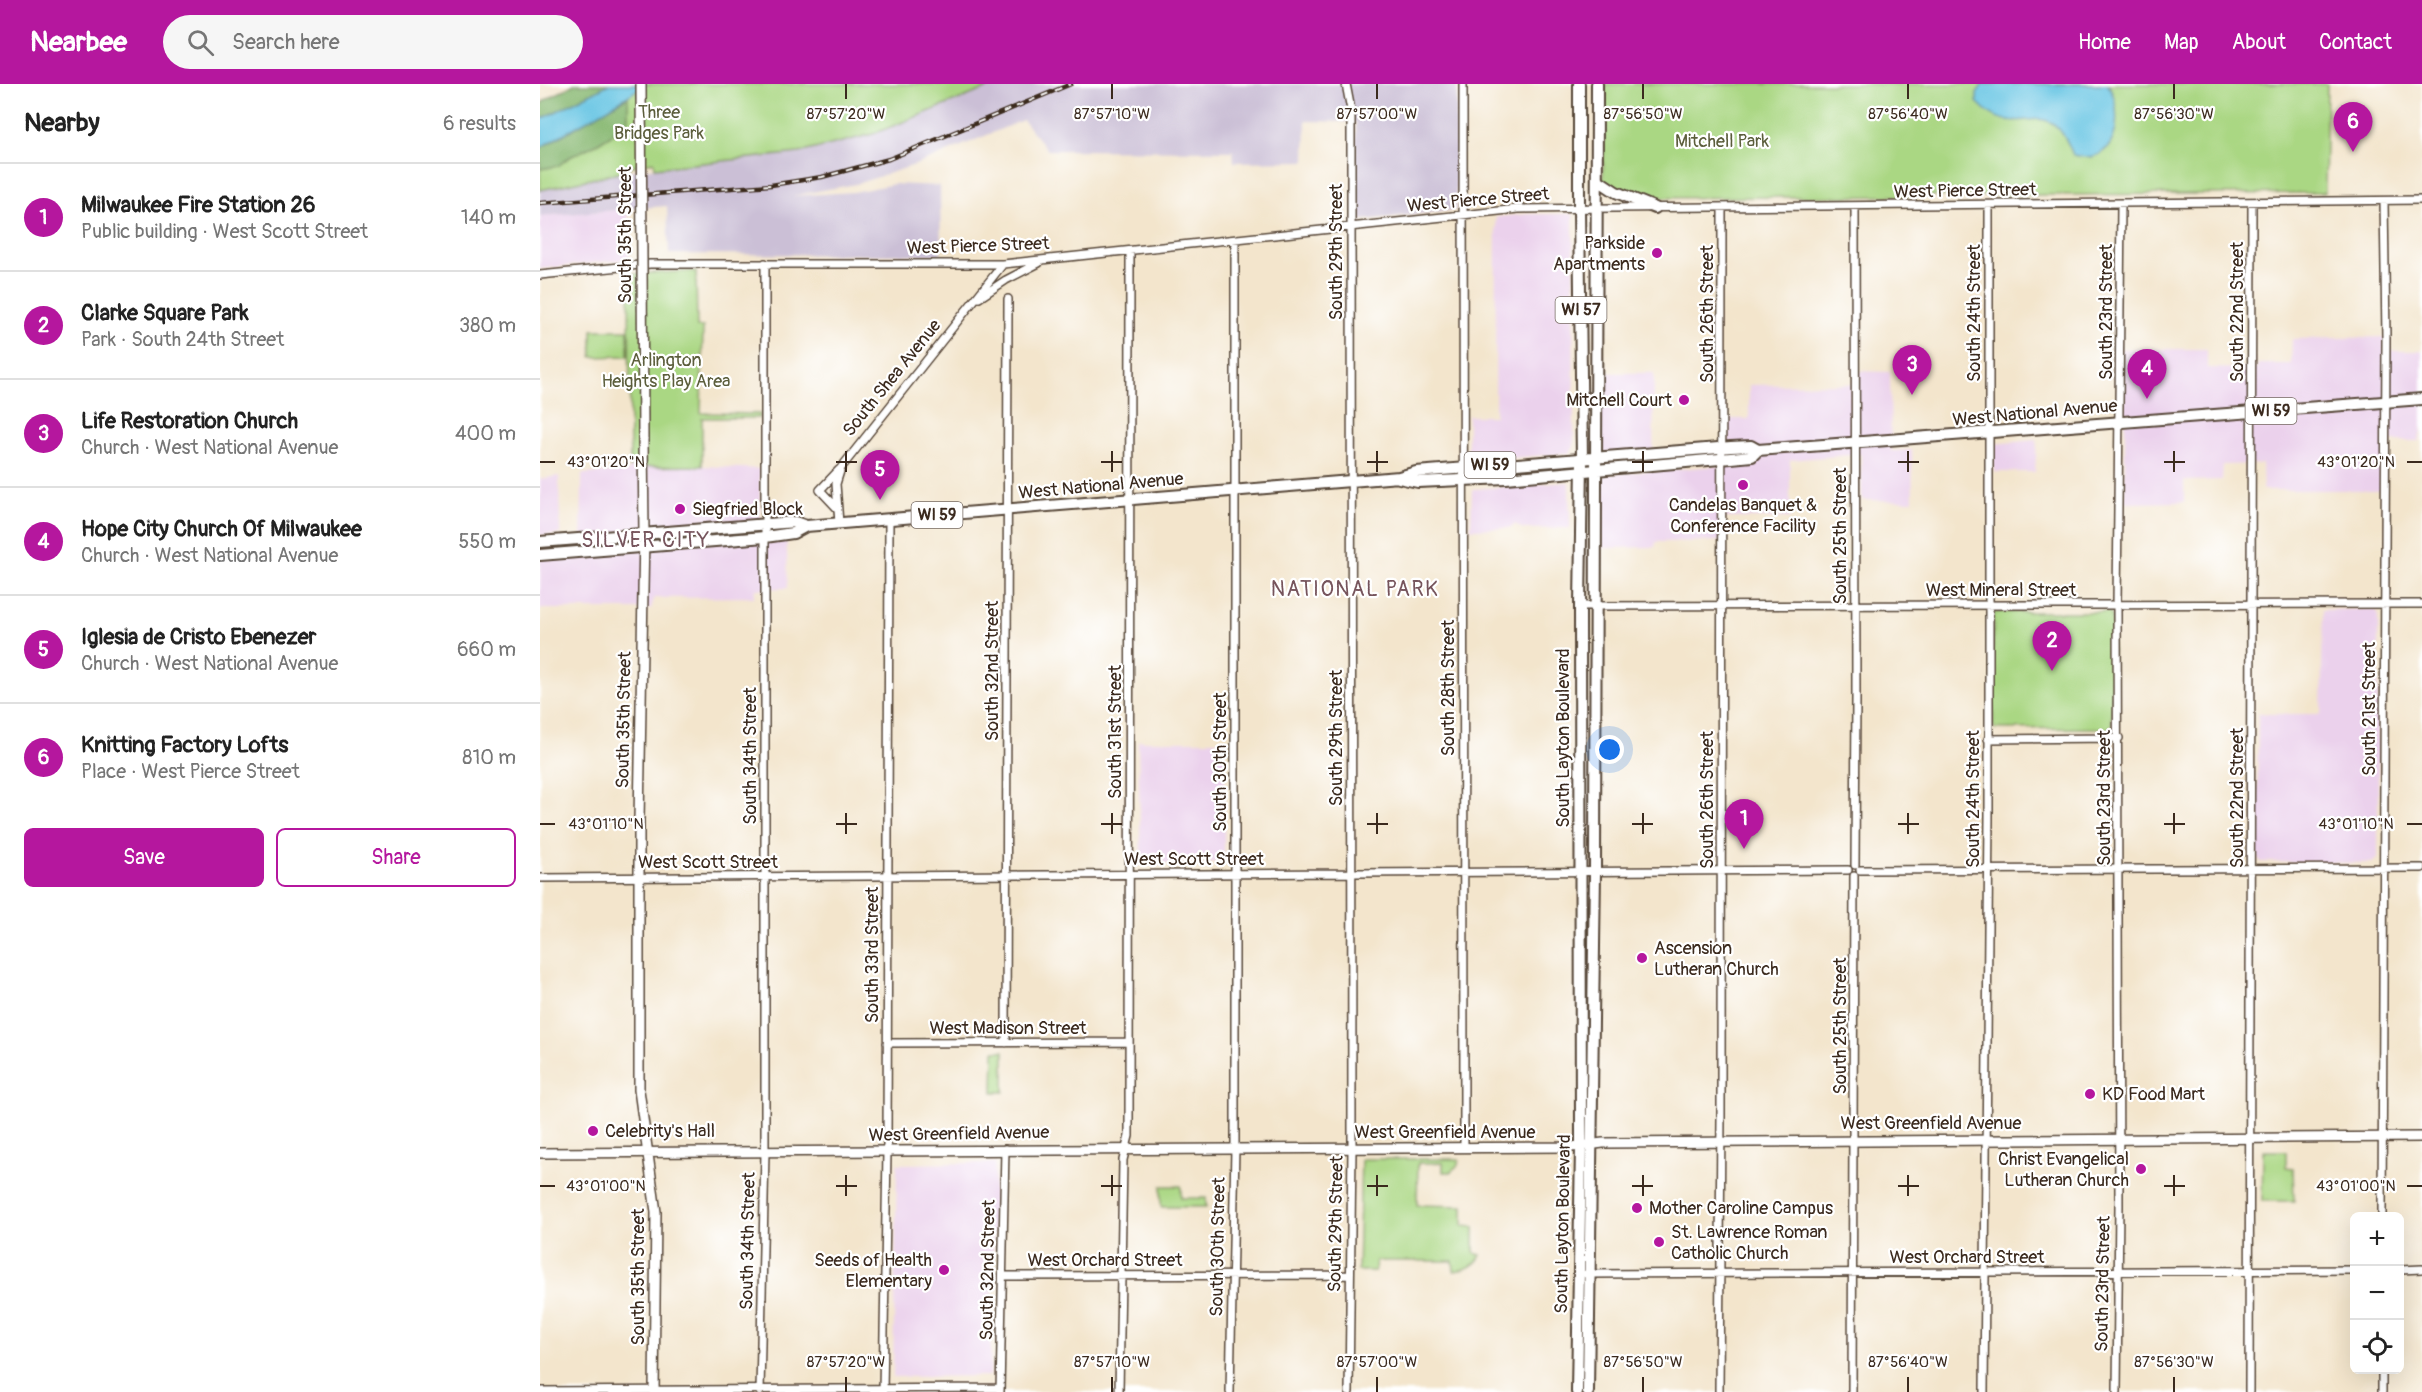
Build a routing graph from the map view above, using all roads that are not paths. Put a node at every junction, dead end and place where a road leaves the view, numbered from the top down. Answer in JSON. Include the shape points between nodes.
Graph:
{"nodes":[{"id":1,"x":641,"y":84,"type":"edge"},
{"id":2,"x":1346,"y":84,"type":"edge"},
{"id":3,"x":1463,"y":84,"type":"edge"},
{"id":4,"x":1580,"y":84,"type":"edge"},
{"id":5,"x":1598,"y":84,"type":"edge"},
{"id":6,"x":1598,"y":180,"type":"junction"},
{"id":7,"x":2422,"y":200,"type":"edge"},
{"id":8,"x":2384,"y":201,"type":"junction"},
{"id":9,"x":2252,"y":203,"type":"junction"},
{"id":10,"x":2121,"y":205,"type":"junction"},
{"id":11,"x":1989,"y":206,"type":"junction"},
{"id":12,"x":1855,"y":207,"type":"junction"},
{"id":13,"x":1579,"y":208,"type":"junction"},
{"id":14,"x":1598,"y":208,"type":"junction"},
{"id":15,"x":1655,"y":208,"type":"junction"},
{"id":16,"x":1722,"y":208,"type":"junction"},
{"id":17,"x":1463,"y":216,"type":"junction"},
{"id":18,"x":1350,"y":227,"type":"junction"},
{"id":19,"x":1234,"y":240,"type":"junction"},
{"id":20,"x":1130,"y":251,"type":"junction"},
{"id":21,"x":1047,"y":260,"type":"junction"},
{"id":22,"x":765,"y":264,"type":"junction"},
{"id":23,"x":1003,"y":264,"type":"junction"},
{"id":24,"x":540,"y":275,"type":"edge"},
{"id":25,"x":1008,"y":299,"type":"dead end"},
{"id":26,"x":970,"y":305,"type":"junction"},
{"id":27,"x":1581,"y":337,"type":"junction"},
{"id":28,"x":1598,"y":378,"type":"junction"},
{"id":29,"x":2422,"y":399,"type":"edge"},
{"id":30,"x":2385,"y":402,"type":"junction"},
{"id":31,"x":2252,"y":412,"type":"junction"},
{"id":32,"x":2121,"y":422,"type":"junction"},
{"id":33,"x":1987,"y":433,"type":"junction"},
{"id":34,"x":1855,"y":443,"type":"junction"},
{"id":35,"x":1723,"y":454,"type":"junction"},
{"id":36,"x":1598,"y":458,"type":"junction"},
{"id":37,"x":1582,"y":460,"type":"junction"},
{"id":38,"x":1463,"y":467,"type":"junction"},
{"id":39,"x":841,"y":468,"type":"junction"},
{"id":40,"x":1598,"y":470,"type":"junction"},
{"id":41,"x":1581,"y":472,"type":"junction"},
{"id":42,"x":1399,"y":477,"type":"junction"},
{"id":43,"x":1463,"y":480,"type":"junction"},
{"id":44,"x":1351,"y":482,"type":"junction"},
{"id":45,"x":1234,"y":491,"type":"junction"},
{"id":46,"x":1131,"y":500,"type":"junction"},
{"id":47,"x":837,"y":508,"type":"junction"},
{"id":48,"x":1007,"y":510,"type":"junction"},
{"id":49,"x":889,"y":519,"type":"junction"},
{"id":50,"x":839,"y":523,"type":"junction"},
{"id":51,"x":765,"y":524,"type":"junction"},
{"id":52,"x":806,"y":526,"type":"junction"},
{"id":53,"x":644,"y":533,"type":"junction"},
{"id":54,"x":765,"y":537,"type":"junction"},
{"id":55,"x":540,"y":542,"type":"edge"},
{"id":56,"x":644,"y":548,"type":"junction"},
{"id":57,"x":540,"y":555,"type":"edge"},
{"id":58,"x":2383,"y":604,"type":"junction"},
{"id":59,"x":2422,"y":604,"type":"edge"},
{"id":60,"x":1856,"y":605,"type":"junction"},
{"id":61,"x":1988,"y":605,"type":"junction"},
{"id":62,"x":2117,"y":605,"type":"junction"},
{"id":63,"x":2253,"y":605,"type":"junction"},
{"id":64,"x":1580,"y":606,"type":"junction"},
{"id":65,"x":1595,"y":606,"type":"junction"},
{"id":66,"x":1722,"y":606,"type":"junction"},
{"id":67,"x":2119,"y":738,"type":"junction"},
{"id":68,"x":1988,"y":739,"type":"junction"},
{"id":69,"x":2384,"y":868,"type":"junction"},
{"id":70,"x":2422,"y":868,"type":"edge"},
{"id":71,"x":2118,"y":869,"type":"junction"},
{"id":72,"x":2252,"y":869,"type":"junction"},
{"id":73,"x":1854,"y":870,"type":"junction"},
{"id":74,"x":1988,"y":870,"type":"junction"},
{"id":75,"x":1722,"y":871,"type":"junction"},
{"id":76,"x":1463,"y":872,"type":"junction"},
{"id":77,"x":1580,"y":872,"type":"junction"},
{"id":78,"x":1595,"y":872,"type":"junction"},
{"id":79,"x":1350,"y":873,"type":"junction"},
{"id":80,"x":1130,"y":874,"type":"junction"},
{"id":81,"x":1235,"y":874,"type":"junction"},
{"id":82,"x":887,"y":876,"type":"junction"},
{"id":83,"x":1006,"y":876,"type":"junction"},
{"id":84,"x":640,"y":877,"type":"junction"},
{"id":85,"x":765,"y":877,"type":"junction"},
{"id":86,"x":540,"y":878,"type":"edge"},
{"id":87,"x":1129,"y":1042,"type":"junction"},
{"id":88,"x":887,"y":1043,"type":"junction"},
{"id":89,"x":1006,"y":1043,"type":"junction"},
{"id":90,"x":2251,"y":1137,"type":"junction"},
{"id":91,"x":2383,"y":1137,"type":"junction"},
{"id":92,"x":2422,"y":1137,"type":"edge"},
{"id":93,"x":2119,"y":1138,"type":"junction"},
{"id":94,"x":1855,"y":1139,"type":"junction"},
{"id":95,"x":1986,"y":1139,"type":"junction"},
{"id":96,"x":1721,"y":1141,"type":"junction"},
{"id":97,"x":1593,"y":1144,"type":"junction"},
{"id":98,"x":1581,"y":1146,"type":"junction"},
{"id":99,"x":1235,"y":1148,"type":"junction"},
{"id":100,"x":1464,"y":1148,"type":"junction"},
{"id":101,"x":1005,"y":1149,"type":"junction"},
{"id":102,"x":1126,"y":1149,"type":"junction"},
{"id":103,"x":1352,"y":1149,"type":"junction"},
{"id":104,"x":887,"y":1151,"type":"junction"},
{"id":105,"x":765,"y":1152,"type":"junction"},
{"id":106,"x":540,"y":1153,"type":"edge"},
{"id":107,"x":646,"y":1153,"type":"junction"},
{"id":108,"x":2382,"y":1212,"type":"edge"},
{"id":109,"x":2422,"y":1269,"type":"edge"},
{"id":110,"x":2250,"y":1270,"type":"junction"},
{"id":111,"x":2350,"y":1270,"type":"edge"},
{"id":112,"x":2404,"y":1270,"type":"edge"},
{"id":113,"x":2118,"y":1271,"type":"junction"},
{"id":114,"x":1720,"y":1272,"type":"junction"},
{"id":115,"x":1853,"y":1272,"type":"junction"},
{"id":116,"x":1985,"y":1272,"type":"junction"},
{"id":117,"x":1584,"y":1274,"type":"junction"},
{"id":118,"x":1003,"y":1275,"type":"junction"},
{"id":119,"x":1120,"y":1275,"type":"junction"},
{"id":120,"x":1232,"y":1275,"type":"junction"},
{"id":121,"x":1350,"y":1275,"type":"junction"},
{"id":122,"x":2382,"y":1374,"type":"edge"},
{"id":123,"x":760,"y":1390,"type":"edge"},
{"id":124,"x":883,"y":1390,"type":"edge"},
{"id":125,"x":1000,"y":1390,"type":"edge"},
{"id":126,"x":540,"y":1391,"type":"edge"},
{"id":127,"x":654,"y":1391,"type":"edge"},
{"id":128,"x":1119,"y":1392,"type":"edge"},
{"id":129,"x":1230,"y":1392,"type":"edge"},
{"id":130,"x":1349,"y":1392,"type":"edge"},
{"id":131,"x":1577,"y":1392,"type":"edge"},
{"id":132,"x":1588,"y":1392,"type":"edge"},
{"id":133,"x":1719,"y":1392,"type":"edge"},
{"id":134,"x":1852,"y":1392,"type":"edge"},
{"id":135,"x":1984,"y":1392,"type":"edge"},
{"id":136,"x":2116,"y":1392,"type":"edge"},
{"id":137,"x":2249,"y":1392,"type":"edge"},
{"id":138,"x":2382,"y":1392,"type":"edge"}],
"edges":[{"from":1,"to":53,"type":"main road","name":"South 35th Street","bridge":true},
{"from":2,"to":18,"type":"street","name":"South 29th Street","via":[[1350,110]]},
{"from":3,"to":17,"type":"street","name":"South 28th Street"},
{"from":4,"to":13,"type":"main road","name":"South Layton Boulevard","number":"WI 57"},
{"from":5,"to":6,"type":"main road","name":"South Layton Boulevard","number":"WI 57"},
{"from":6,"to":14,"type":"main road","name":"South Layton Boulevard","number":"WI 57"},
{"from":6,"to":15,"type":"main road"},
{"from":7,"to":8,"type":"street","name":"West Pierce Street"},
{"from":8,"to":9,"type":"street","name":"West Pierce Street"},
{"from":8,"to":30,"type":"street","name":"South 21st Street"},
{"from":9,"to":10,"type":"street","name":"West Pierce Street"},
{"from":9,"to":31,"type":"street","name":"South 22nd Street"},
{"from":10,"to":11,"type":"street","name":"West Pierce Street"},
{"from":10,"to":32,"type":"street","name":"South 23rd Street"},
{"from":11,"to":12,"type":"street","name":"West Pierce Street"},
{"from":11,"to":33,"type":"street","name":"South 24th Street"},
{"from":12,"to":16,"type":"street","name":"West Pierce Street"},
{"from":12,"to":34,"type":"street","name":"South 25th Street"},
{"from":13,"to":14,"type":"street","name":"West Pierce Street"},
{"from":13,"to":17,"type":"street","name":"West Pierce Street","via":[[1518,209]]},
{"from":13,"to":27,"type":"main road","name":"South Layton Boulevard","number":"WI 57"},
{"from":14,"to":15,"type":"street","name":"West Pierce Street"},
{"from":14,"to":28,"type":"main road","name":"South Layton Boulevard","number":"WI 57"},
{"from":15,"to":16,"type":"street","name":"West Pierce Street"},
{"from":16,"to":35,"type":"street","name":"South 26th Street"},
{"from":17,"to":18,"type":"street","name":"West Pierce Street"},
{"from":17,"to":38,"type":"street","name":"South 28th Street"},
{"from":18,"to":19,"type":"street","name":"West Pierce Street"},
{"from":18,"to":44,"type":"street","name":"South 29th Street"},
{"from":19,"to":20,"type":"street","name":"West Pierce Street"},
{"from":19,"to":45,"type":"street","name":"South 30th Street"},
{"from":20,"to":21,"type":"street","name":"West Pierce Street"},
{"from":20,"to":46,"type":"street","name":"South 31st Street"},
{"from":21,"to":23,"type":"street","name":"West Pierce Street"},
{"from":21,"to":26,"type":"street","via":[[1006,280]]},
{"from":22,"to":23,"type":"street","name":"West Pierce Street"},
{"from":22,"to":24,"type":"street","name":"West Pierce Street","via":[[650,264]]},
{"from":22,"to":51,"type":"street","name":"South 34th Street"},
{"from":23,"to":26,"type":"street","name":"South Shea Avenue"},
{"from":25,"to":48,"type":"street","name":"South 32nd Street"},
{"from":26,"to":39,"type":"street","name":"South Shea Avenue"},
{"from":27,"to":28,"type":"main road","via":[[1586,351],[1586,374]]},
{"from":27,"to":37,"type":"main road","name":"South Layton Boulevard","number":"WI 57"},
{"from":28,"to":36,"type":"main road","name":"South Layton Boulevard","number":"WI 57"},
{"from":29,"to":30,"type":"main road","name":"West National Avenue","number":"WI 59"},
{"from":30,"to":31,"type":"main road","name":"West National Avenue","number":"WI 59"},
{"from":30,"to":58,"type":"street","name":"South 21st Street"},
{"from":31,"to":32,"type":"main road","name":"West National Avenue","number":"WI 59"},
{"from":31,"to":63,"type":"street","name":"South 22nd Street"},
{"from":32,"to":33,"type":"main road","name":"West National Avenue","number":"WI 59"},
{"from":32,"to":62,"type":"street","name":"South 23rd Street"},
{"from":33,"to":34,"type":"main road","name":"West National Avenue","number":"WI 59"},
{"from":33,"to":61,"type":"street","name":"South 24th Street"},
{"from":34,"to":35,"type":"main road","name":"West National Avenue","number":"WI 59","via":[[1758,450],[1752,456]]},
{"from":34,"to":60,"type":"street","name":"South 25th Street"},
{"from":35,"to":36,"type":"main road","name":"West National Avenue","number":"WI 59"},
{"from":35,"to":40,"type":"main road","name":"West National Avenue","number":"WI 59"},
{"from":35,"to":66,"type":"street","name":"South 26th Street"},
{"from":36,"to":37,"type":"main road","name":"West National Avenue","number":"WI 59"},
{"from":36,"to":40,"type":"main road","name":"South Layton Boulevard","number":"WI 57"},
{"from":37,"to":38,"type":"main road","name":"West National Avenue","number":"WI 59"},
{"from":37,"to":41,"type":"main road","name":"South Layton Boulevard","number":"WI 57"},
{"from":38,"to":42,"type":"main road","name":"West National Avenue","number":"WI 59"},
{"from":38,"to":43,"type":"street","name":"South 28th Street"},
{"from":39,"to":47,"type":"street","name":"South Shea Avenue","via":[[836,484]]},
{"from":39,"to":47,"type":"street","via":[[820,490]]},
{"from":40,"to":41,"type":"main road","name":"West National Avenue","number":"WI 59"},
{"from":40,"to":65,"type":"main road","name":"South Layton Boulevard"},
{"from":41,"to":43,"type":"main road","name":"West National Avenue","number":"WI 59"},
{"from":41,"to":64,"type":"main road","name":"South Layton Boulevard"},
{"from":42,"to":43,"type":"main road","name":"West National Avenue","number":"WI 59","via":[[1418,482]]},
{"from":42,"to":44,"type":"main road","name":"West National Avenue","number":"WI 59"},
{"from":43,"to":76,"type":"street","name":"South 28th Street"},
{"from":44,"to":45,"type":"main road","name":"West National Avenue","number":"WI 59"},
{"from":44,"to":79,"type":"street","name":"South 29th Street"},
{"from":45,"to":46,"type":"main road","name":"West National Avenue","number":"WI 59"},
{"from":45,"to":81,"type":"street","name":"South 30th Street"},
{"from":46,"to":48,"type":"main road","name":"West National Avenue","number":"WI 59"},
{"from":46,"to":80,"type":"street","name":"South 31st Street"},
{"from":47,"to":50,"type":"street","name":"South Shea Avenue"},
{"from":48,"to":49,"type":"main road","name":"West National Avenue","number":"WI 59"},
{"from":48,"to":83,"type":"street","name":"South 32nd Street"},
{"from":49,"to":50,"type":"main road","name":"West National Avenue","number":"WI 59"},
{"from":49,"to":82,"type":"street","name":"South 33rd Street"},
{"from":50,"to":52,"type":"main road","name":"West National Avenue","number":"WI 59"},
{"from":51,"to":52,"type":"main road","name":"West National Avenue","number":"WI 59","via":[[795,522]]},
{"from":51,"to":53,"type":"main road","name":"West National Avenue","number":"WI 59"},
{"from":51,"to":54,"type":"street","name":"South 34th Street"},
{"from":52,"to":54,"type":"main road","name":"West National Avenue","number":"WI 59","via":[[793,533]]},
{"from":53,"to":55,"type":"main road","name":"West National Avenue","number":"WI 59"},
{"from":53,"to":56,"type":"main road","name":"South 35th Street"},
{"from":54,"to":56,"type":"main road","name":"West National Avenue","number":"WI 59"},
{"from":54,"to":85,"type":"street","name":"South 34th Street"},
{"from":56,"to":57,"type":"main road","name":"West National Avenue","number":"WI 59"},
{"from":56,"to":84,"type":"main road","name":"South 35th Street"},
{"from":58,"to":59,"type":"street","name":"West Mineral Street"},
{"from":58,"to":63,"type":"street","name":"West Mineral Street"},
{"from":58,"to":69,"type":"street","name":"South 21st Street"},
{"from":60,"to":61,"type":"street","name":"West Mineral Street"},
{"from":60,"to":66,"type":"street","name":"West Mineral Street"},
{"from":60,"to":73,"type":"street","name":"South 25th Street"},
{"from":61,"to":62,"type":"street","name":"West Mineral Street"},
{"from":61,"to":68,"type":"street","name":"South 24th Street"},
{"from":62,"to":63,"type":"street","name":"West Mineral Street"},
{"from":62,"to":67,"type":"street","name":"South 23rd Street"},
{"from":63,"to":72,"type":"street","name":"South 22nd Street"},
{"from":64,"to":65,"type":"street","name":"West Mineral Street"},
{"from":64,"to":77,"type":"main road","name":"South Layton Boulevard"},
{"from":65,"to":66,"type":"street","name":"West Mineral Street"},
{"from":65,"to":78,"type":"main road","name":"South Layton Boulevard"},
{"from":66,"to":75,"type":"street","name":"South 26th Street"},
{"from":67,"to":68,"type":"street"},
{"from":67,"to":71,"type":"street","name":"South 23rd Street"},
{"from":68,"to":74,"type":"street","name":"South 24th Street"},
{"from":69,"to":70,"type":"street","name":"West Scott Street"},
{"from":69,"to":72,"type":"street","name":"West Scott Street"},
{"from":69,"to":91,"type":"street","name":"South 21st Street"},
{"from":71,"to":72,"type":"street","name":"West Scott Street"},
{"from":71,"to":74,"type":"street","name":"West Scott Street"},
{"from":71,"to":93,"type":"street","name":"South 23rd Street"},
{"from":72,"to":90,"type":"street","name":"South 22nd Street"},
{"from":73,"to":74,"type":"street","name":"West Scott Street"},
{"from":73,"to":75,"type":"street","name":"West Scott Street"},
{"from":73,"to":94,"type":"street","name":"South 25th Street"},
{"from":74,"to":95,"type":"street","name":"South 24th Street"},
{"from":75,"to":78,"type":"street","name":"West Scott Street"},
{"from":75,"to":96,"type":"street","name":"South 26th Street"},
{"from":76,"to":77,"type":"street","name":"West Scott Street"},
{"from":76,"to":79,"type":"street","name":"West Scott Street"},
{"from":76,"to":100,"type":"street","name":"South 28th Street"},
{"from":77,"to":78,"type":"street","name":"West Scott Street"},
{"from":77,"to":98,"type":"main road","name":"South Layton Boulevard"},
{"from":78,"to":97,"type":"main road","name":"South Layton Boulevard"},
{"from":79,"to":81,"type":"street","name":"West Scott Street"},
{"from":79,"to":103,"type":"street","name":"South 29th Street"},
{"from":80,"to":81,"type":"street","name":"West Scott Street"},
{"from":80,"to":83,"type":"street","name":"West Scott Street"},
{"from":80,"to":87,"type":"street","name":"South 31st Street"},
{"from":81,"to":99,"type":"street","name":"South 30th Street"},
{"from":82,"to":83,"type":"street","name":"West Scott Street"},
{"from":82,"to":85,"type":"street","name":"West Scott Street"},
{"from":82,"to":88,"type":"street","name":"South 33rd Street"},
{"from":83,"to":89,"type":"street","name":"South 32nd Street"},
{"from":84,"to":85,"type":"street","name":"West Scott Street"},
{"from":84,"to":86,"type":"street","name":"West Scott Street"},
{"from":84,"to":107,"type":"main road","name":"South 35th Street","via":[[639,1090]]},
{"from":85,"to":105,"type":"street","name":"South 34th Street"},
{"from":87,"to":89,"type":"street","name":"West Madison Street"},
{"from":87,"to":102,"type":"street","name":"South 31st Street"},
{"from":88,"to":89,"type":"street","name":"West Madison Street"},
{"from":88,"to":104,"type":"street","name":"South 33rd Street"},
{"from":90,"to":91,"type":"main road","name":"West Greenfield Avenue"},
{"from":90,"to":93,"type":"main road","name":"West Greenfield Avenue"},
{"from":90,"to":110,"type":"street","name":"South 22nd Street"},
{"from":91,"to":92,"type":"main road","name":"West Greenfield Avenue"},
{"from":91,"to":108,"type":"street","name":"South 21st Street"},
{"from":93,"to":95,"type":"main road","name":"West Greenfield Avenue"},
{"from":93,"to":113,"type":"street","name":"South 23rd Street"},
{"from":94,"to":95,"type":"main road","name":"West Greenfield Avenue"},
{"from":94,"to":96,"type":"main road","name":"West Greenfield Avenue"},
{"from":94,"to":115,"type":"street","name":"South 25th Street"},
{"from":95,"to":116,"type":"street","name":"South 24th Street"},
{"from":96,"to":97,"type":"main road","name":"West Greenfield Avenue"},
{"from":96,"to":114,"type":"street","name":"South 26th Street"},
{"from":97,"to":98,"type":"main road","name":"West Greenfield Avenue"},
{"from":97,"to":117,"type":"main road","name":"South Layton Boulevard"},
{"from":98,"to":100,"type":"main road","name":"West Greenfield Avenue"},
{"from":98,"to":117,"type":"main road","name":"South Layton Boulevard"},
{"from":99,"to":102,"type":"main road","name":"West Greenfield Avenue"},
{"from":99,"to":103,"type":"main road","name":"West Greenfield Avenue"},
{"from":99,"to":120,"type":"street","name":"South 30th Street"},
{"from":100,"to":103,"type":"main road","name":"West Greenfield Avenue"},
{"from":101,"to":102,"type":"main road","name":"West Greenfield Avenue"},
{"from":101,"to":104,"type":"main road","name":"West Greenfield Avenue"},
{"from":101,"to":118,"type":"street","name":"South 32nd Street"},
{"from":102,"to":119,"type":"street","name":"South 31st Street"},
{"from":103,"to":121,"type":"street","name":"South 29th Street"},
{"from":104,"to":105,"type":"main road","name":"West Greenfield Avenue"},
{"from":104,"to":124,"type":"street","name":"South 33rd Street"},
{"from":105,"to":107,"type":"main road","name":"West Greenfield Avenue"},
{"from":105,"to":123,"type":"street","name":"South 34th Street"},
{"from":106,"to":107,"type":"main road","name":"West Greenfield Avenue"},
{"from":107,"to":127,"type":"main road","name":"South 35th Street","via":[[656,1212]]},
{"from":109,"to":112,"type":"street"},
{"from":110,"to":111,"type":"street","name":"West Orchard Street"},
{"from":110,"to":113,"type":"street","name":"West Orchard Street"},
{"from":110,"to":137,"type":"street","name":"South 22nd Street"},
{"from":113,"to":116,"type":"street","name":"West Orchard Street"},
{"from":113,"to":136,"type":"street","name":"South 23rd Street"},
{"from":114,"to":115,"type":"street","name":"West Orchard Street"},
{"from":114,"to":117,"type":"street","name":"West Orchard Street"},
{"from":114,"to":133,"type":"street","name":"South 26th Street"},
{"from":115,"to":116,"type":"street","name":"West Orchard Street"},
{"from":115,"to":134,"type":"street","name":"South 25th Street"},
{"from":116,"to":135,"type":"street","name":"South 24th Street"},
{"from":117,"to":131,"type":"main road","name":"South Layton Boulevard"},
{"from":117,"to":132,"type":"main road","name":"South Layton Boulevard"},
{"from":118,"to":119,"type":"street","name":"West Orchard Street"},
{"from":118,"to":125,"type":"street","name":"South 32nd Street"},
{"from":119,"to":120,"type":"street","name":"West Orchard Street"},
{"from":119,"to":128,"type":"street","name":"South 31st Street"},
{"from":120,"to":121,"type":"street","name":"West Orchard Street"},
{"from":120,"to":129,"type":"street","name":"South 30th Street"},
{"from":121,"to":130,"type":"street","name":"South 29th Street"},
{"from":122,"to":138,"type":"street"},
{"from":123,"to":124,"type":"street"},
{"from":123,"to":127,"type":"street"},
{"from":124,"to":125,"type":"street"},
{"from":126,"to":127,"type":"street"}]}
